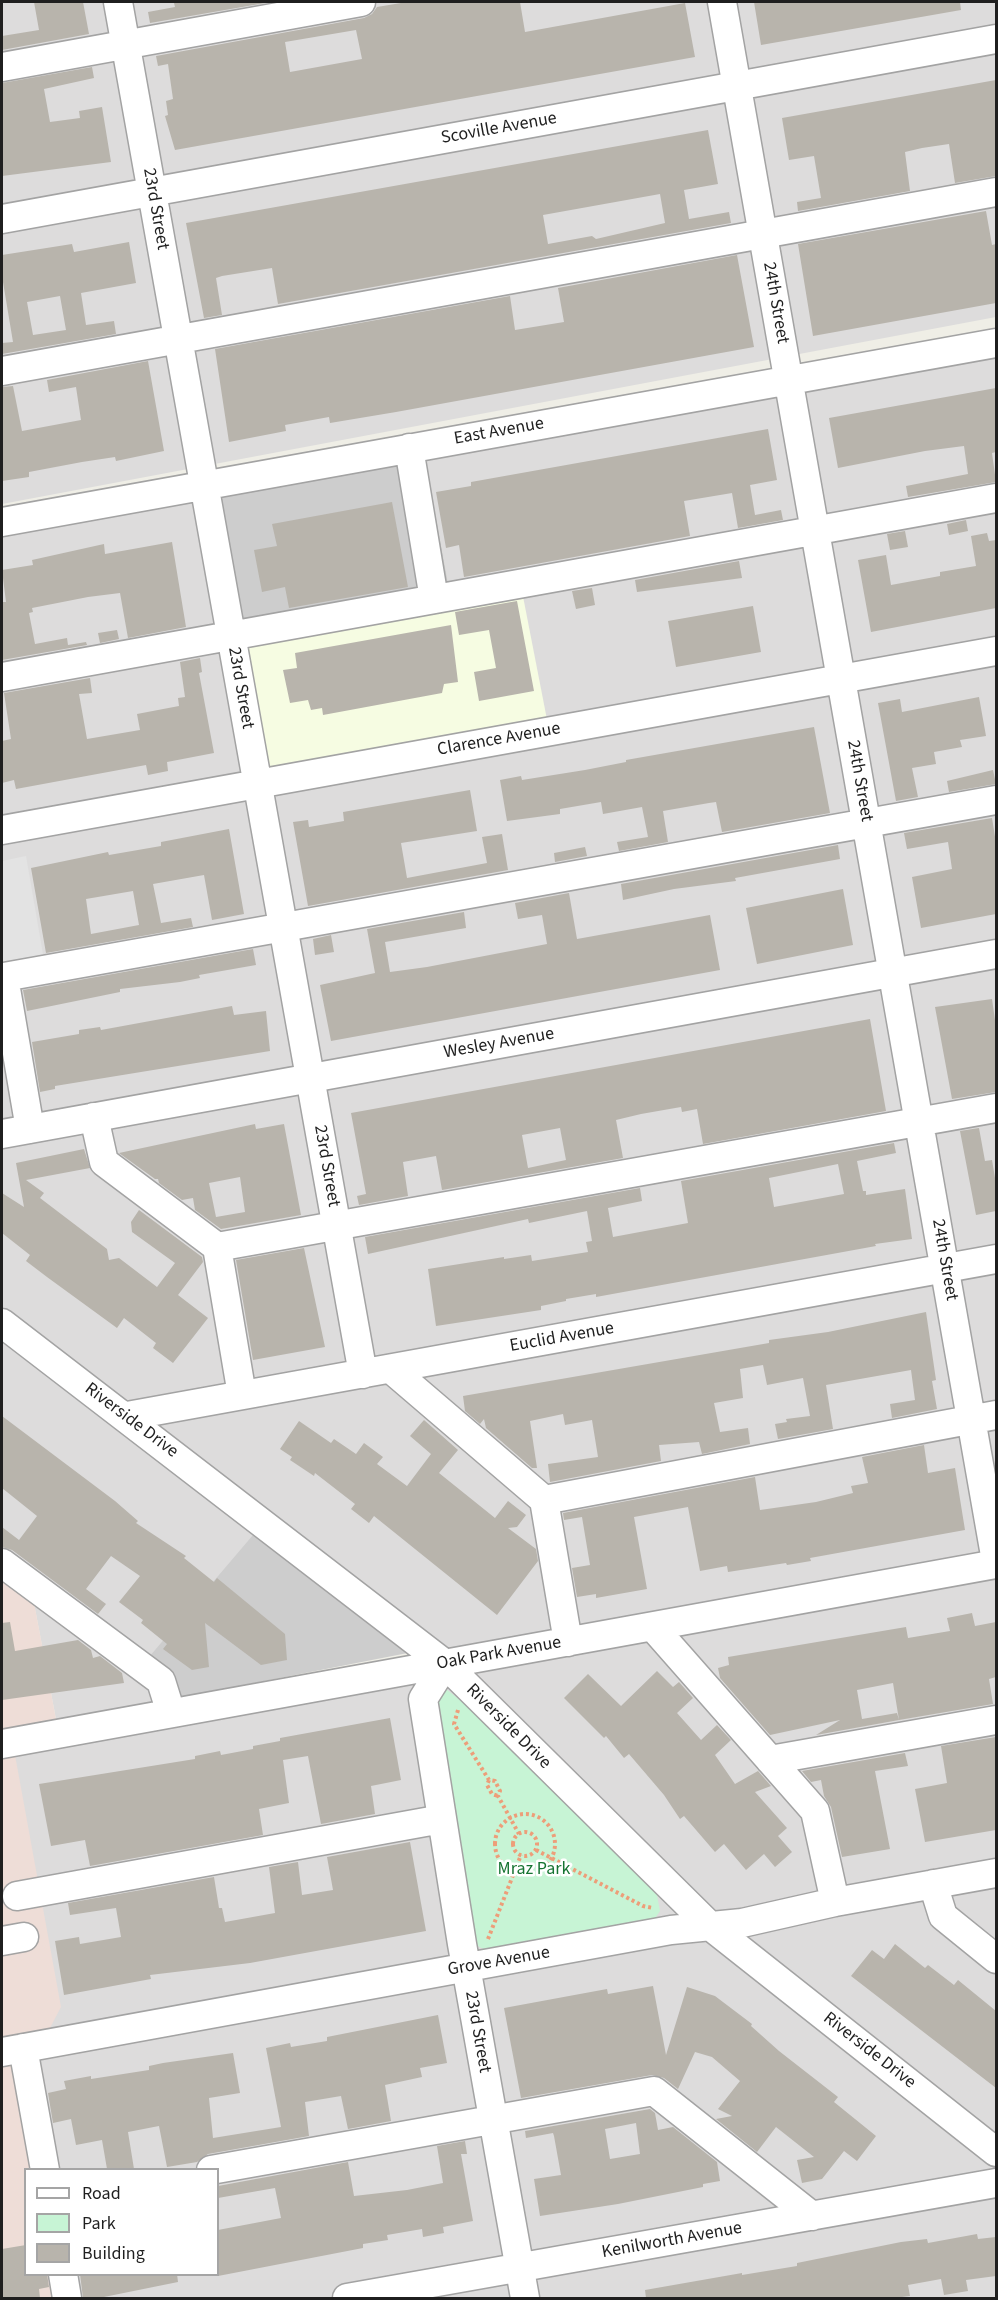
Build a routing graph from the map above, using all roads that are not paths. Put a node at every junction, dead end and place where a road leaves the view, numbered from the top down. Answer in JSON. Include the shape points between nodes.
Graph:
{"nodes":[{"id":1,"x":118,"y":2,"type":"edge"},
{"id":2,"x":361,"y":2,"type":"edge"},
{"id":3,"x":722,"y":2,"type":"edge"},
{"id":4,"x":996,"y":39,"type":"edge"},
{"id":5,"x":125,"y":45,"type":"junction"},
{"id":6,"x":2,"y":67,"type":"edge"},
{"id":7,"x":737,"y":86,"type":"junction"},
{"id":8,"x":152,"y":192,"type":"junction"},
{"id":9,"x":996,"y":192,"type":"edge"},
{"id":10,"x":2,"y":219,"type":"edge"},
{"id":11,"x":763,"y":234,"type":"junction"},
{"id":12,"x":178,"y":340,"type":"junction"},
{"id":13,"x":996,"y":343,"type":"edge"},
{"id":14,"x":2,"y":371,"type":"edge"},
{"id":15,"x":789,"y":380,"type":"junction"},
{"id":16,"x":409,"y":448,"type":"junction"},
{"id":17,"x":204,"y":485,"type":"junction"},
{"id":18,"x":996,"y":498,"type":"edge"},
{"id":19,"x":2,"y":522,"type":"edge"},
{"id":20,"x":815,"y":530,"type":"junction"},
{"id":21,"x":434,"y":599,"type":"junction"},
{"id":22,"x":231,"y":636,"type":"junction"},
{"id":23,"x":996,"y":651,"type":"edge"},
{"id":24,"x":2,"y":677,"type":"edge"},
{"id":25,"x":842,"y":678,"type":"junction"},
{"id":26,"x":257,"y":784,"type":"junction"},
{"id":27,"x":996,"y":800,"type":"edge"},
{"id":28,"x":867,"y":824,"type":"junction"},
{"id":29,"x":2,"y":830,"type":"edge"},
{"id":30,"x":283,"y":929,"type":"junction"},
{"id":31,"x":996,"y":954,"type":"edge"},
{"id":32,"x":893,"y":973,"type":"junction"},
{"id":33,"x":4,"y":1024,"type":"edge"},
{"id":34,"x":310,"y":1078,"type":"junction"},
{"id":35,"x":11,"y":1089,"type":"edge"},
{"id":36,"x":996,"y":1108,"type":"edge"},
{"id":37,"x":94,"y":1118,"type":"junction"},
{"id":38,"x":920,"y":1122,"type":"junction"},
{"id":39,"x":30,"y":1129,"type":"junction"},
{"id":40,"x":2,"y":1134,"type":"edge"},
{"id":41,"x":336,"y":1225,"type":"junction"},
{"id":42,"x":217,"y":1246,"type":"junction"},
{"id":43,"x":996,"y":1259,"type":"edge"},
{"id":44,"x":945,"y":1268,"type":"junction"},
{"id":45,"x":2,"y":1323,"type":"edge"},
{"id":46,"x":391,"y":1369,"type":"junction"},
{"id":47,"x":363,"y":1374,"type":"junction"},
{"id":48,"x":242,"y":1395,"type":"junction"},
{"id":49,"x":126,"y":1416,"type":"junction"},
{"id":50,"x":984,"y":1417,"type":"edge"},
{"id":51,"x":544,"y":1500,"type":"junction"},
{"id":52,"x":2,"y":1563,"type":"edge"},
{"id":53,"x":996,"y":1563,"type":"edge"},
{"id":54,"x":653,"y":1627,"type":"junction"},
{"id":55,"x":568,"y":1642,"type":"junction"},
{"id":56,"x":445,"y":1664,"type":"junction"},
{"id":57,"x":171,"y":1713,"type":"junction"},
{"id":58,"x":996,"y":1720,"type":"edge"},
{"id":59,"x":2,"y":1744,"type":"edge"},
{"id":60,"x":770,"y":1761,"type":"junction"},
{"id":61,"x":442,"y":1819,"type":"junction"},
{"id":62,"x":996,"y":1873,"type":"edge"},
{"id":63,"x":933,"y":1884,"type":"junction"},
{"id":64,"x":11,"y":1885,"type":"edge"},
{"id":65,"x":836,"y":1902,"type":"junction"},
{"id":66,"x":709,"y":1925,"type":"junction"},
{"id":67,"x":996,"y":1959,"type":"edge"},
{"id":68,"x":466,"y":1968,"type":"junction"},
{"id":69,"x":20,"y":2048,"type":"edge"},
{"id":70,"x":493,"y":2118,"type":"junction"},
{"id":71,"x":996,"y":2152,"type":"edge"},
{"id":72,"x":45,"y":2168,"type":"edge"},
{"id":73,"x":217,"y":2168,"type":"edge"},
{"id":74,"x":996,"y":2183,"type":"edge"},
{"id":75,"x":812,"y":2216,"type":"junction"},
{"id":76,"x":520,"y":2268,"type":"junction"},
{"id":77,"x":63,"y":2276,"type":"edge"},
{"id":78,"x":67,"y":2298,"type":"edge"},
{"id":79,"x":347,"y":2298,"type":"edge"},
{"id":80,"x":525,"y":2298,"type":"edge"}],
"edges":[{"from":1,"to":5,"type":"street","name":"23rd Street"},
{"from":2,"to":5,"type":"street"},
{"from":3,"to":7,"type":"street","name":"24th Street"},
{"from":4,"to":7,"type":"street","name":"Scoville Avenue"},
{"from":5,"to":6,"type":"street"},
{"from":5,"to":8,"type":"street","name":"23rd Street"},
{"from":7,"to":8,"type":"street","name":"Scoville Avenue"},
{"from":7,"to":11,"type":"street","name":"24th Street"},
{"from":8,"to":10,"type":"street","name":"Scoville Avenue"},
{"from":8,"to":12,"type":"street","name":"23rd Street"},
{"from":9,"to":11,"type":"street"},
{"from":11,"to":12,"type":"street"},
{"from":11,"to":15,"type":"street","name":"24th Street"},
{"from":12,"to":14,"type":"street"},
{"from":12,"to":17,"type":"street","name":"23rd Street"},
{"from":13,"to":15,"type":"street","name":"East Avenue"},
{"from":15,"to":16,"type":"street","name":"East Avenue"},
{"from":15,"to":20,"type":"street","name":"24th Street"},
{"from":16,"to":17,"type":"street","name":"East Avenue"},
{"from":16,"to":21,"type":"street"},
{"from":17,"to":19,"type":"street","name":"East Avenue"},
{"from":17,"to":22,"type":"street","name":"23rd Street"},
{"from":18,"to":20,"type":"street"},
{"from":20,"to":21,"type":"street"},
{"from":20,"to":25,"type":"street","name":"24th Street"},
{"from":21,"to":22,"type":"street"},
{"from":22,"to":24,"type":"street"},
{"from":22,"to":26,"type":"street","name":"23rd Street"},
{"from":23,"to":25,"type":"street","name":"Clarence Avenue"},
{"from":25,"to":26,"type":"street","name":"Clarence Avenue"},
{"from":25,"to":28,"type":"street","name":"24th Street"},
{"from":26,"to":29,"type":"street","name":"Clarence Avenue"},
{"from":26,"to":30,"type":"street","name":"23rd Street"},
{"from":27,"to":28,"type":"street"},
{"from":28,"to":30,"type":"street"},
{"from":28,"to":32,"type":"street","name":"24th Street"},
{"from":30,"to":33,"type":"street","via":[[4,977]]},
{"from":30,"to":34,"type":"street","name":"23rd Street"},
{"from":31,"to":32,"type":"street","name":"Wesley Avenue"},
{"from":32,"to":34,"type":"street","name":"Wesley Avenue"},
{"from":32,"to":38,"type":"street","name":"24th Street"},
{"from":33,"to":35,"type":"street"},
{"from":34,"to":37,"type":"street","name":"Wesley Avenue"},
{"from":34,"to":41,"type":"street","name":"23rd Street"},
{"from":35,"to":39,"type":"street"},
{"from":36,"to":38,"type":"street"},
{"from":37,"to":39,"type":"street","name":"Wesley Avenue"},
{"from":37,"to":42,"type":"street","via":[[104,1162]]},
{"from":38,"to":41,"type":"street"},
{"from":38,"to":44,"type":"street","name":"24th Street"},
{"from":39,"to":40,"type":"street","name":"Wesley Avenue"},
{"from":41,"to":42,"type":"street"},
{"from":41,"to":47,"type":"street","name":"23rd Street"},
{"from":42,"to":48,"type":"street"},
{"from":43,"to":44,"type":"street","name":"Euclid Avenue"},
{"from":44,"to":46,"type":"street","name":"Euclid Avenue"},
{"from":44,"to":50,"type":"street","name":"24th Street"},
{"from":45,"to":49,"type":"street","name":"Riverside Drive"},
{"from":46,"to":47,"type":"street","name":"Euclid Avenue"},
{"from":46,"to":51,"type":"street"},
{"from":47,"to":48,"type":"street","name":"Euclid Avenue"},
{"from":48,"to":49,"type":"street","name":"Euclid Avenue"},
{"from":49,"to":56,"type":"street","name":"Riverside Drive"},
{"from":50,"to":51,"type":"street"},
{"from":50,"to":53,"type":"street","name":"24th Street"},
{"from":51,"to":55,"type":"street"},
{"from":52,"to":57,"type":"street","via":[[160,1682]]},
{"from":53,"to":54,"type":"street","name":"Oak Park Avenue"},
{"from":54,"to":55,"type":"street","name":"Oak Park Avenue"},
{"from":54,"to":60,"type":"street"},
{"from":55,"to":56,"type":"street","name":"Oak Park Avenue"},
{"from":56,"to":57,"type":"street","name":"Oak Park Avenue"},
{"from":56,"to":61,"type":"street","name":"23rd Street","via":[[423,1699]]},
{"from":56,"to":66,"type":"street","name":"Riverside Drive"},
{"from":57,"to":59,"type":"street","name":"Oak Park Avenue"},
{"from":58,"to":60,"type":"street"},
{"from":60,"to":65,"type":"street","via":[[815,1811]]},
{"from":61,"to":64,"type":"street"},
{"from":61,"to":68,"type":"street","name":"23rd Street"},
{"from":62,"to":63,"type":"street","name":"Grove Avenue"},
{"from":63,"to":65,"type":"street","name":"Grove Avenue"},
{"from":63,"to":67,"type":"street","via":[[943,1917]]},
{"from":65,"to":66,"type":"street","name":"Grove Avenue","via":[[742,1923]]},
{"from":66,"to":68,"type":"street","name":"Grove Avenue"},
{"from":66,"to":71,"type":"street","name":"Riverside Drive"},
{"from":68,"to":69,"type":"street","name":"Grove Avenue"},
{"from":68,"to":70,"type":"street","name":"23rd Street"},
{"from":69,"to":72,"type":"street"},
{"from":70,"to":73,"type":"street"},
{"from":70,"to":75,"type":"street","via":[[654,2091]]},
{"from":70,"to":76,"type":"street","name":"23rd Street"},
{"from":74,"to":75,"type":"street","name":"Kenilworth Avenue"},
{"from":75,"to":76,"type":"street","name":"Kenilworth Avenue"},
{"from":76,"to":79,"type":"street","name":"Kenilworth Avenue"},
{"from":76,"to":80,"type":"street","name":"23rd Street"},
{"from":77,"to":78,"type":"street"}]}
